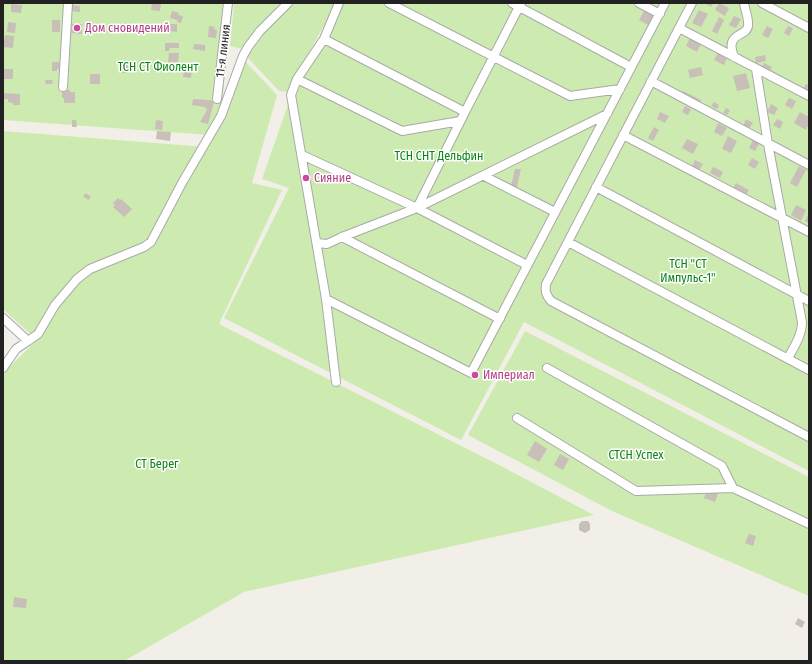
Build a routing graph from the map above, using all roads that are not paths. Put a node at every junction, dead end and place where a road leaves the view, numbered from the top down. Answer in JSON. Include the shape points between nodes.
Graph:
{"nodes":[{"id":1,"x":68,"y":3,"type":"edge"},
{"id":2,"x":228,"y":3,"type":"edge"},
{"id":3,"x":288,"y":3,"type":"edge"},
{"id":4,"x":339,"y":3,"type":"edge"},
{"id":5,"x":388,"y":3,"type":"edge"},
{"id":6,"x":639,"y":3,"type":"edge"},
{"id":7,"x":665,"y":3,"type":"edge"},
{"id":8,"x":692,"y":3,"type":"edge"},
{"id":9,"x":744,"y":3,"type":"edge"},
{"id":10,"x":762,"y":3,"type":"edge"},
{"id":11,"x":517,"y":4,"type":"edge"},
{"id":12,"x":660,"y":14,"type":"junction"},
{"id":13,"x":679,"y":28,"type":"junction"},
{"id":14,"x":809,"y":28,"type":"edge"},
{"id":15,"x":324,"y":39,"type":"junction"},
{"id":16,"x":494,"y":56,"type":"junction"},
{"id":17,"x":734,"y":57,"type":"junction"},
{"id":18,"x":631,"y":67,"type":"junction"},
{"id":19,"x":756,"y":68,"type":"junction"},
{"id":20,"x":297,"y":79,"type":"junction"},
{"id":21,"x":651,"y":81,"type":"junction"},
{"id":22,"x":63,"y":86,"type":"dead end"},
{"id":23,"x":620,"y":88,"type":"junction"},
{"id":24,"x":809,"y":96,"type":"edge"},
{"id":25,"x":217,"y":99,"type":"dead end"},
{"id":26,"x":465,"y":112,"type":"junction"},
{"id":27,"x":607,"y":114,"type":"junction"},
{"id":28,"x":460,"y":122,"type":"junction"},
{"id":29,"x":623,"y":135,"type":"junction"},
{"id":30,"x":768,"y":144,"type":"junction"},
{"id":31,"x":302,"y":155,"type":"junction"},
{"id":32,"x":809,"y":165,"type":"edge"},
{"id":33,"x":484,"y":176,"type":"junction"},
{"id":34,"x":596,"y":187,"type":"junction"},
{"id":35,"x":417,"y":208,"type":"junction"},
{"id":36,"x":555,"y":212,"type":"junction"},
{"id":37,"x":783,"y":219,"type":"junction"},
{"id":38,"x":809,"y":232,"type":"edge"},
{"id":39,"x":342,"y":237,"type":"junction"},
{"id":40,"x":568,"y":242,"type":"junction"},
{"id":41,"x":317,"y":243,"type":"junction"},
{"id":42,"x":527,"y":265,"type":"junction"},
{"id":43,"x":797,"y":294,"type":"junction"},
{"id":44,"x":326,"y":299,"type":"junction"},
{"id":45,"x":809,"y":301,"type":"edge"},
{"id":46,"x":3,"y":318,"type":"edge"},
{"id":47,"x":500,"y":319,"type":"junction"},
{"id":48,"x":28,"y":341,"type":"junction"},
{"id":49,"x":788,"y":358,"type":"junction"},
{"id":50,"x":3,"y":368,"type":"edge"},
{"id":51,"x":547,"y":368,"type":"dead end"},
{"id":52,"x":809,"y":370,"type":"edge"},
{"id":53,"x":336,"y":382,"type":"dead end"},
{"id":54,"x":517,"y":418,"type":"dead end"},
{"id":55,"x":809,"y":437,"type":"edge"},
{"id":56,"x":733,"y":488,"type":"junction"},
{"id":57,"x":809,"y":524,"type":"edge"}],
"edges":[{"from":1,"to":22,"type":"street"},
{"from":2,"to":25,"type":"street","name":"11-я линия"},
{"from":3,"to":48,"type":"street","via":[[248,47],[221,116],[151,242],[90,269],[77,279],[55,305],[38,334]]},
{"from":4,"to":15,"type":"street"},
{"from":5,"to":16,"type":"street"},
{"from":6,"to":12,"type":"street"},
{"from":7,"to":12,"type":"street"},
{"from":8,"to":13,"type":"street"},
{"from":9,"to":17,"type":"street","via":[[748,26],[747,30],[735,37],[732,44]]},
{"from":10,"to":14,"type":"street"},
{"from":11,"to":16,"type":"street"},
{"from":11,"to":18,"type":"street"},
{"from":12,"to":18,"type":"street"},
{"from":13,"to":17,"type":"street"},
{"from":13,"to":21,"type":"street"},
{"from":15,"to":20,"type":"street"},
{"from":15,"to":26,"type":"street"},
{"from":16,"to":23,"type":"street","via":[[570,96]]},
{"from":16,"to":26,"type":"street"},
{"from":17,"to":19,"type":"street"},
{"from":18,"to":23,"type":"street"},
{"from":19,"to":24,"type":"street"},
{"from":19,"to":30,"type":"street"},
{"from":20,"to":28,"type":"street","via":[[402,131]]},
{"from":20,"to":31,"type":"street","via":[[292,96]]},
{"from":21,"to":29,"type":"street"},
{"from":21,"to":30,"type":"street"},
{"from":23,"to":27,"type":"street"},
{"from":26,"to":28,"type":"street"},
{"from":27,"to":33,"type":"street"},
{"from":27,"to":36,"type":"street"},
{"from":28,"to":35,"type":"street"},
{"from":29,"to":34,"type":"street"},
{"from":29,"to":37,"type":"street"},
{"from":30,"to":32,"type":"street"},
{"from":30,"to":37,"type":"street"},
{"from":31,"to":35,"type":"street"},
{"from":31,"to":41,"type":"street"},
{"from":33,"to":35,"type":"street"},
{"from":33,"to":36,"type":"street"},
{"from":34,"to":40,"type":"street"},
{"from":34,"to":43,"type":"street"},
{"from":35,"to":39,"type":"street"},
{"from":35,"to":42,"type":"street"},
{"from":36,"to":42,"type":"street"},
{"from":37,"to":38,"type":"street"},
{"from":37,"to":43,"type":"street"},
{"from":39,"to":41,"type":"street","via":[[327,244]]},
{"from":39,"to":47,"type":"street"},
{"from":40,"to":49,"type":"street"},
{"from":40,"to":55,"type":"street","via":[[546,284],[546,296],[551,301]]},
{"from":41,"to":44,"type":"street"},
{"from":42,"to":47,"type":"street"},
{"from":43,"to":45,"type":"street"},
{"from":43,"to":49,"type":"street","via":[[802,327]]},
{"from":44,"to":47,"type":"street","via":[[471,373]]},
{"from":44,"to":53,"type":"street"},
{"from":46,"to":48,"type":"street"},
{"from":48,"to":50,"type":"street","via":[[16,349]]},
{"from":49,"to":52,"type":"street"},
{"from":51,"to":56,"type":"street","via":[[722,466]]},
{"from":54,"to":56,"type":"street","via":[[636,491]]},
{"from":56,"to":57,"type":"street"}]}
